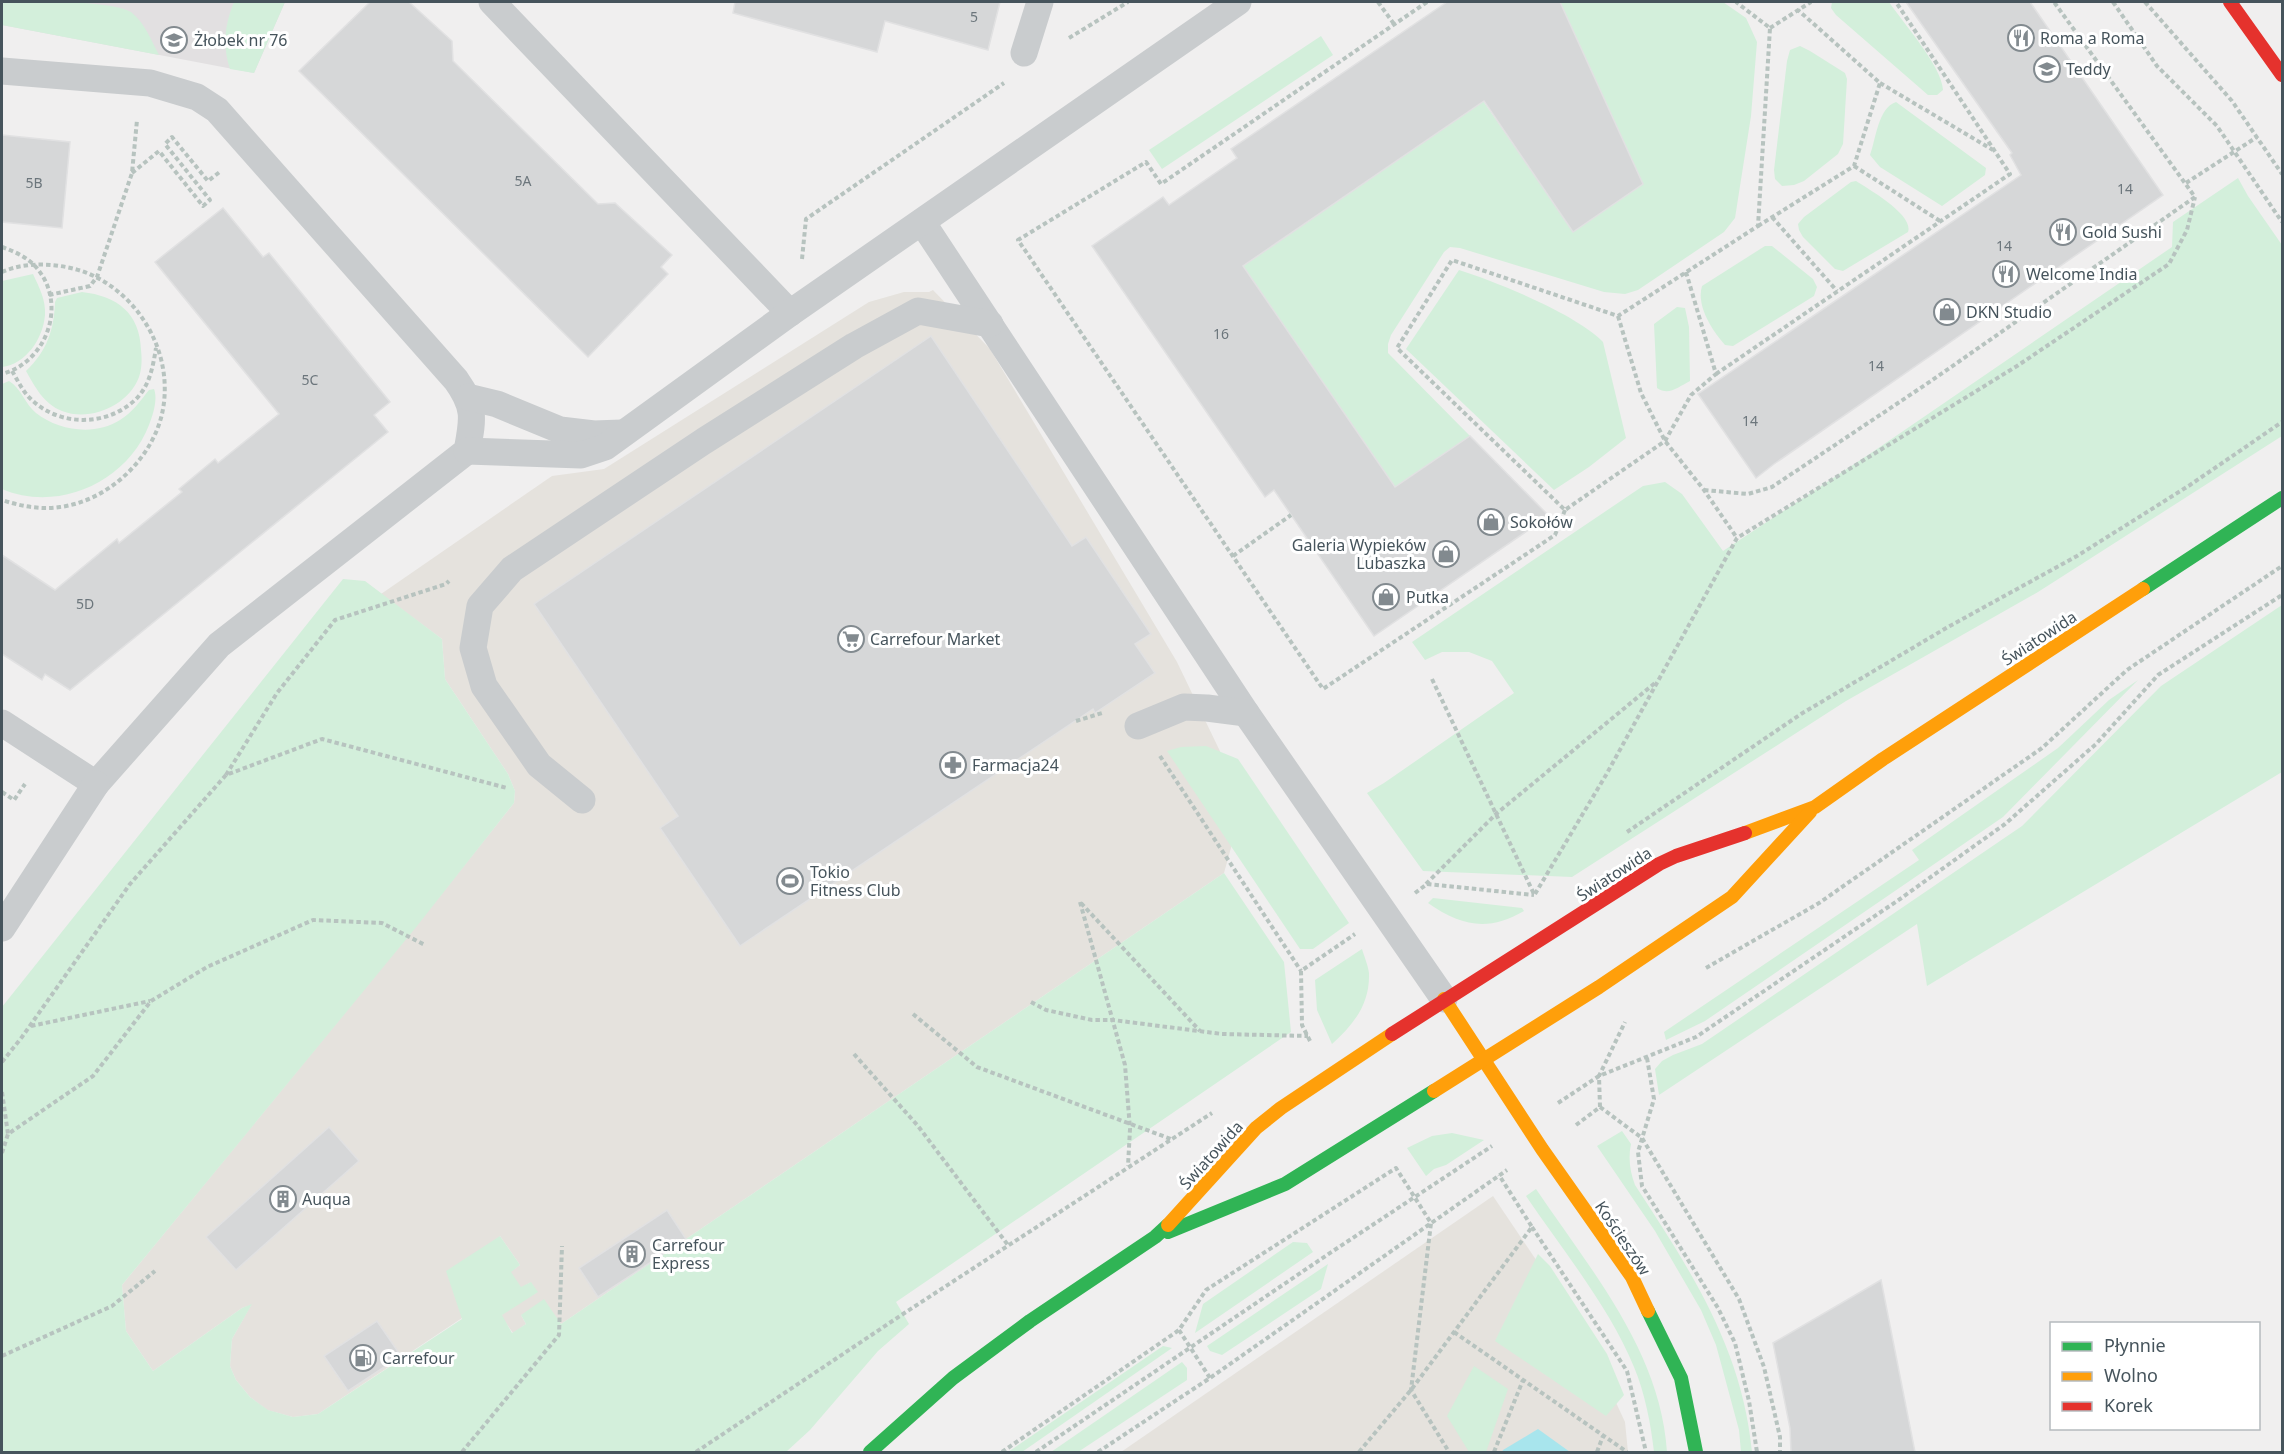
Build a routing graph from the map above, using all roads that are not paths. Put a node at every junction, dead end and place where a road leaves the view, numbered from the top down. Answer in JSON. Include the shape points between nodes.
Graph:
{"nodes":[{"id":1,"x":492,"y":2,"type":"edge"},
{"id":2,"x":1040,"y":2,"type":"edge"},
{"id":3,"x":2230,"y":2,"type":"edge"},
{"id":4,"x":1224,"y":6,"type":"edge"},
{"id":5,"x":1024,"y":53,"type":"dead end"},
{"id":6,"x":2,"y":71,"type":"edge"},
{"id":7,"x":2283,"y":75,"type":"edge"},
{"id":8,"x":922,"y":222,"type":"junction"},
{"id":9,"x":790,"y":313,"type":"junction"},
{"id":10,"x":990,"y":324,"type":"junction"},
{"id":11,"x":468,"y":398,"type":"junction"},
{"id":12,"x":622,"y":433,"type":"junction"},
{"id":13,"x":466,"y":452,"type":"junction"},
{"id":14,"x":2283,"y":498,"type":"edge"},
{"id":15,"x":1246,"y":713,"type":"junction"},
{"id":16,"x":2,"y":723,"type":"edge"},
{"id":17,"x":1138,"y":726,"type":"road end"},
{"id":18,"x":96,"y":784,"type":"junction"},
{"id":19,"x":582,"y":800,"type":"dead end"},
{"id":20,"x":1815,"y":807,"type":"junction"},
{"id":21,"x":2,"y":928,"type":"edge"},
{"id":22,"x":1444,"y":999,"type":"junction"},
{"id":23,"x":1484,"y":1060,"type":"junction"},
{"id":24,"x":1155,"y":1238,"type":"junction"},
{"id":25,"x":870,"y":1452,"type":"edge"},
{"id":26,"x":1696,"y":1452,"type":"edge"}],
"edges":[{"from":1,"to":9,"type":"lane"},
{"from":2,"to":5,"type":"lane"},
{"from":3,"to":7,"type":"street"},
{"from":4,"to":8,"type":"lane"},
{"from":6,"to":11,"type":"lane","via":[[150,83],[197,97],[217,110]]},
{"from":8,"to":9,"type":"lane"},
{"from":8,"to":10,"type":"lane"},
{"from":9,"to":12,"type":"lane"},
{"from":10,"to":15,"type":"lane"},
{"from":10,"to":19,"type":"lane","via":[[918,311],[854,346],[512,568],[480,606],[474,648],[484,686],[539,765]]},
{"from":11,"to":12,"type":"lane","via":[[497,404],[560,430]]},
{"from":11,"to":13,"type":"lane","via":[[472,426]]},
{"from":12,"to":13,"type":"lane","via":[[605,447],[581,455]]},
{"from":13,"to":18,"type":"lane","via":[[219,645]]},
{"from":14,"to":20,"type":"street","name":"Światowida"},
{"from":15,"to":17,"type":"lane","via":[[1184,707]]},
{"from":15,"to":22,"type":"lane"},
{"from":16,"to":18,"type":"lane"},
{"from":18,"to":21,"type":"lane"},
{"from":20,"to":22,"type":"street","name":"Światowida","via":[[1659,864]]},
{"from":20,"to":23,"type":"street","name":"Światowida","via":[[1732,897]]},
{"from":22,"to":23,"type":"street"},
{"from":22,"to":24,"type":"street","name":"Światowida","via":[[1269,1116]]},
{"from":23,"to":24,"type":"street","name":"Światowida","via":[[1285,1184]]},
{"from":23,"to":26,"type":"street","name":"Kościeszów","via":[[1632,1277],[1681,1378]]},
{"from":24,"to":25,"type":"street","name":"Światowida","via":[[953,1378]]}]}
